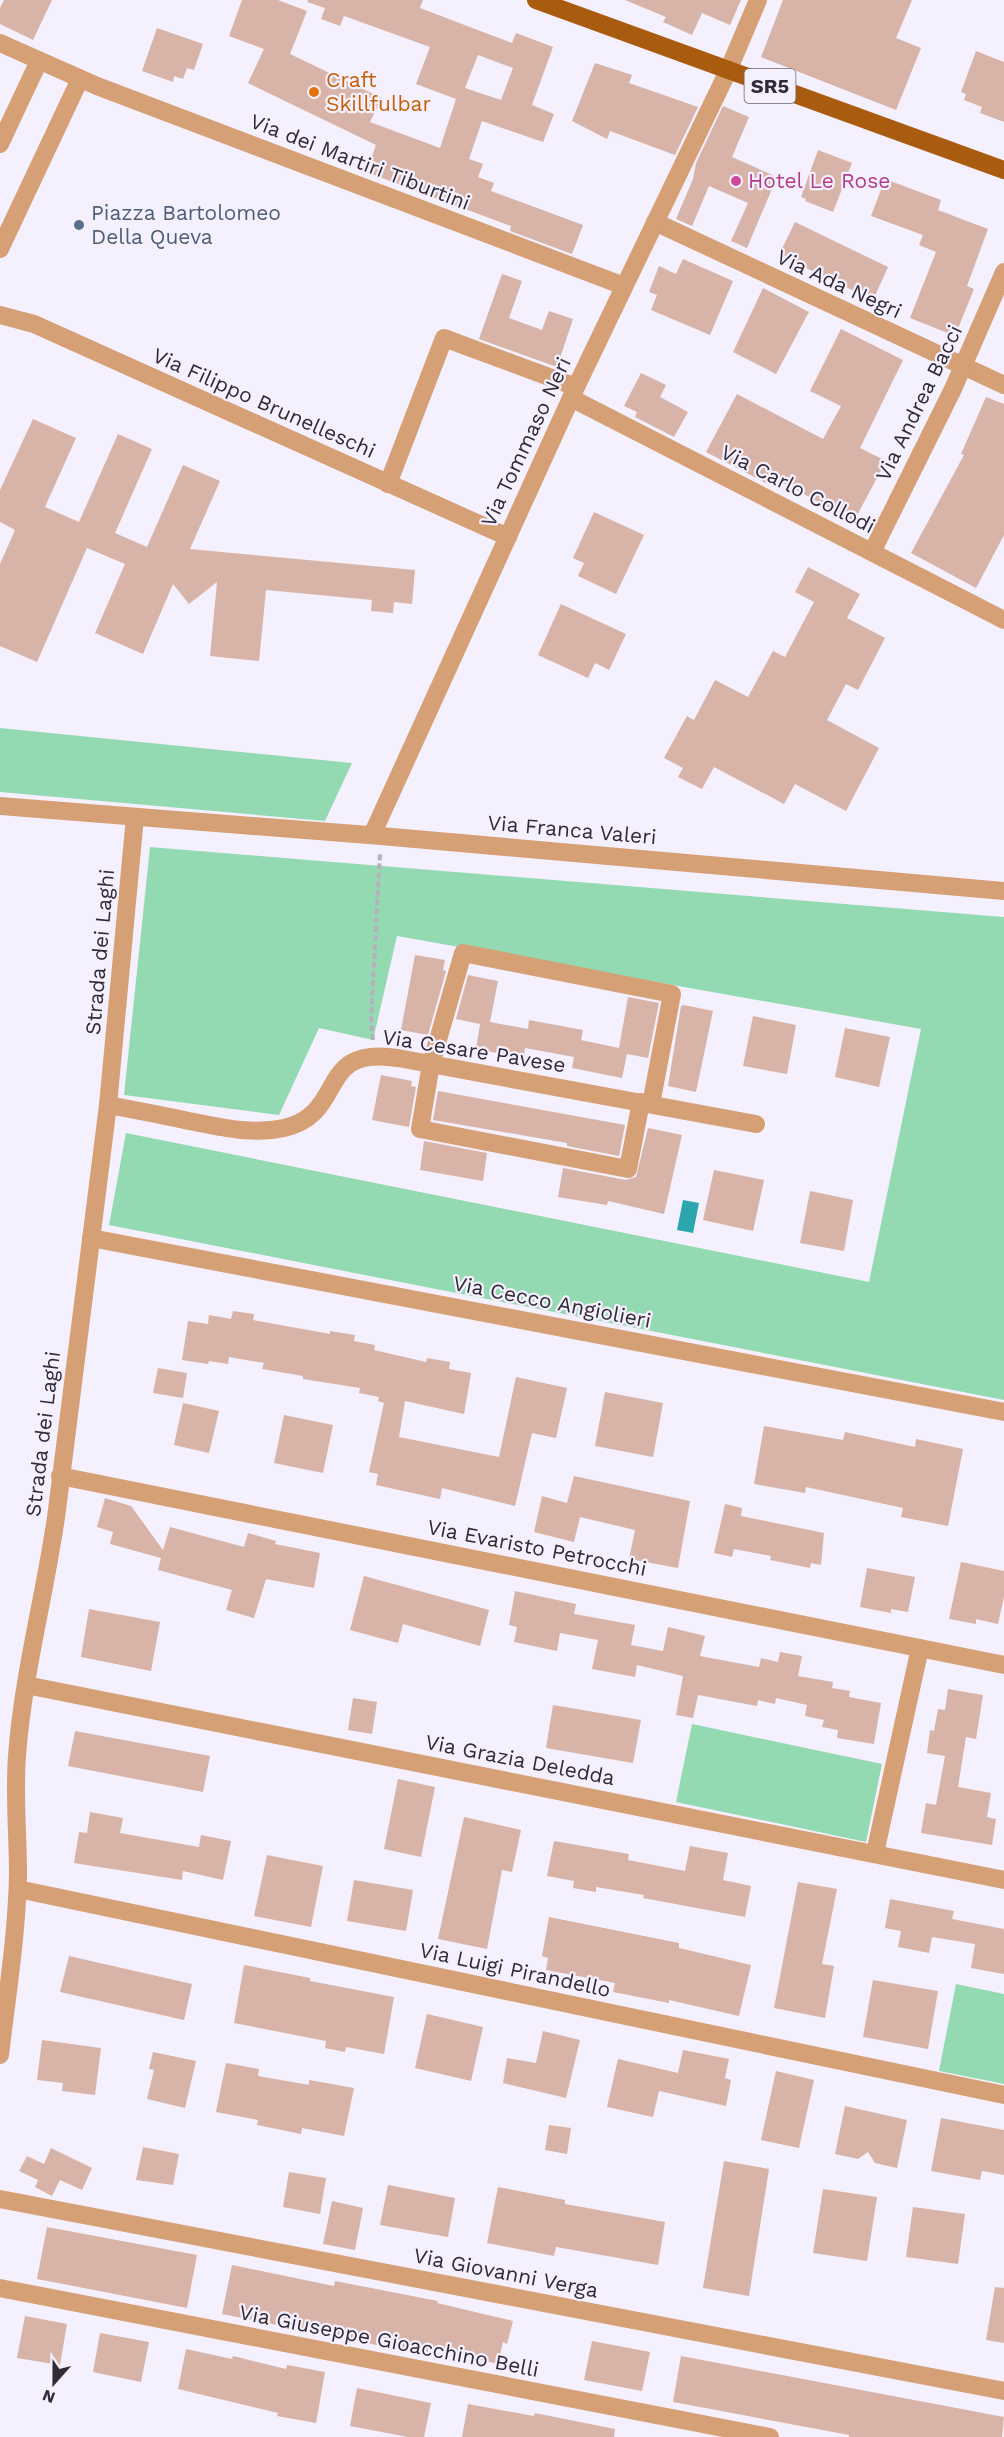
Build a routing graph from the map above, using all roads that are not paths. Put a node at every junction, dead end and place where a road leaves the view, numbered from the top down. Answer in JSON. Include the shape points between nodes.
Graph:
{"nodes":[{"id":1,"x":536,"y":0,"type":"edge"},
{"id":2,"x":758,"y":0,"type":"edge"},
{"id":3,"x":0,"y":43,"type":"edge"},
{"id":4,"x":39,"y":61,"type":"junction"},
{"id":5,"x":728,"y":71,"type":"junction"},
{"id":6,"x":80,"y":79,"type":"junction"},
{"id":7,"x":0,"y":144,"type":"edge"},
{"id":8,"x":1004,"y":170,"type":"edge"},
{"id":9,"x":655,"y":222,"type":"junction"},
{"id":10,"x":0,"y":249,"type":"edge"},
{"id":11,"x":1004,"y":272,"type":"edge"},
{"id":12,"x":624,"y":286,"type":"junction"},
{"id":13,"x":0,"y":315,"type":"edge"},
{"id":14,"x":963,"y":367,"type":"junction"},
{"id":15,"x":1004,"y":385,"type":"edge"},
{"id":16,"x":573,"y":392,"type":"junction"},
{"id":17,"x":388,"y":484,"type":"junction"},
{"id":18,"x":508,"y":537,"type":"junction"},
{"id":19,"x":872,"y":552,"type":"junction"},
{"id":20,"x":1004,"y":620,"type":"edge"},
{"id":21,"x":0,"y":806,"type":"edge"},
{"id":22,"x":135,"y":817,"type":"junction"},
{"id":23,"x":376,"y":836,"type":"junction"},
{"id":24,"x":1004,"y":891,"type":"edge"},
{"id":25,"x":431,"y":1064,"type":"junction"},
{"id":26,"x":646,"y":1103,"type":"junction"},
{"id":27,"x":108,"y":1105,"type":"junction"},
{"id":28,"x":756,"y":1124,"type":"dead end"},
{"id":29,"x":91,"y":1238,"type":"junction"},
{"id":30,"x":1004,"y":1412,"type":"edge"},
{"id":31,"x":60,"y":1476,"type":"junction"},
{"id":32,"x":920,"y":1648,"type":"junction"},
{"id":33,"x":1004,"y":1665,"type":"edge"},
{"id":34,"x":26,"y":1685,"type":"junction"},
{"id":35,"x":875,"y":1853,"type":"junction"},
{"id":36,"x":1004,"y":1880,"type":"edge"},
{"id":37,"x":18,"y":1889,"type":"junction"},
{"id":38,"x":0,"y":2055,"type":"edge"},
{"id":39,"x":1004,"y":2095,"type":"edge"},
{"id":40,"x":0,"y":2199,"type":"edge"},
{"id":41,"x":0,"y":2288,"type":"edge"},
{"id":42,"x":1004,"y":2391,"type":"edge"},
{"id":43,"x":770,"y":2437,"type":"edge"}],
"edges":[{"from":1,"to":5,"type":"main road","number":"SR5"},
{"from":2,"to":5,"type":"street","name":"Via Tommaso Neri"},
{"from":3,"to":4,"type":"street","name":"Via dei Martiri Tiburtini"},
{"from":4,"to":6,"type":"street","name":"Via dei Martiri Tiburtini"},
{"from":4,"to":7,"type":"street"},
{"from":5,"to":8,"type":"main road","number":"SR5"},
{"from":5,"to":9,"type":"street","name":"Via Tommaso Neri"},
{"from":6,"to":10,"type":"street"},
{"from":6,"to":12,"type":"street","name":"Via dei Martiri Tiburtini"},
{"from":9,"to":12,"type":"street","name":"Via Tommaso Neri"},
{"from":9,"to":14,"type":"street","name":"Via Ada Negri"},
{"from":11,"to":14,"type":"street","name":"Via Andrea Bacci"},
{"from":12,"to":16,"type":"street","name":"Via Tommaso Neri"},
{"from":13,"to":17,"type":"street","name":"Via Filippo Brunelleschi","via":[[34,324]]},
{"from":14,"to":15,"type":"street","name":"Via Ada Negri"},
{"from":14,"to":19,"type":"street","name":"Via Andrea Bacci"},
{"from":16,"to":17,"type":"street","name":"Via Carlo Collodi","via":[[444,338]]},
{"from":16,"to":18,"type":"street","name":"Via Tommaso Neri"},
{"from":16,"to":19,"type":"street","name":"Via Carlo Collodi"},
{"from":17,"to":18,"type":"street","name":"Via Filippo Brunelleschi"},
{"from":18,"to":23,"type":"street","name":"Via Tommaso Neri"},
{"from":19,"to":20,"type":"street","name":"Via Carlo Collodi"},
{"from":21,"to":22,"type":"street","name":"Via Franca Valeri"},
{"from":22,"to":23,"type":"street","name":"Via Franca Valeri"},
{"from":22,"to":27,"type":"street","name":"Strada dei Laghi"},
{"from":23,"to":24,"type":"street","name":"Via Franca Valeri"},
{"from":25,"to":26,"type":"street","name":"Via Cesare Pavese"},
{"from":25,"to":26,"type":"street","via":[[420,1129],[628,1169]]},
{"from":25,"to":26,"type":"street","via":[[463,953],[672,994]]},
{"from":25,"to":27,"type":"street","name":"Via Cesare Pavese","via":[[364,1056],[348,1063],[316,1110],[300,1122],[263,1131]]},
{"from":26,"to":28,"type":"street","name":"Via Cesare Pavese"},
{"from":27,"to":29,"type":"street","name":"Strada dei Laghi"},
{"from":29,"to":30,"type":"street","name":"Via Cecco Angiolieri"},
{"from":29,"to":31,"type":"street","name":"Strada dei Laghi"},
{"from":31,"to":32,"type":"street","name":"Via Evaristo Petrocchi"},
{"from":31,"to":34,"type":"street","name":"Strada dei Laghi","via":[[48,1572]]},
{"from":32,"to":33,"type":"street","name":"Via Evaristo Petrocchi"},
{"from":32,"to":35,"type":"street"},
{"from":34,"to":35,"type":"street","name":"Via Grazia Deledda"},
{"from":34,"to":37,"type":"street","name":"Strada dei Laghi","via":[[16,1765]]},
{"from":35,"to":36,"type":"street","name":"Via Grazia Deledda"},
{"from":37,"to":38,"type":"street","name":"Strada dei Laghi"},
{"from":37,"to":39,"type":"street","name":"Via Luigi Pirandello"},
{"from":40,"to":42,"type":"street","name":"Via Giovanni Verga"},
{"from":41,"to":43,"type":"street","name":"Via Giuseppe Gioacchino Belli"}]}
